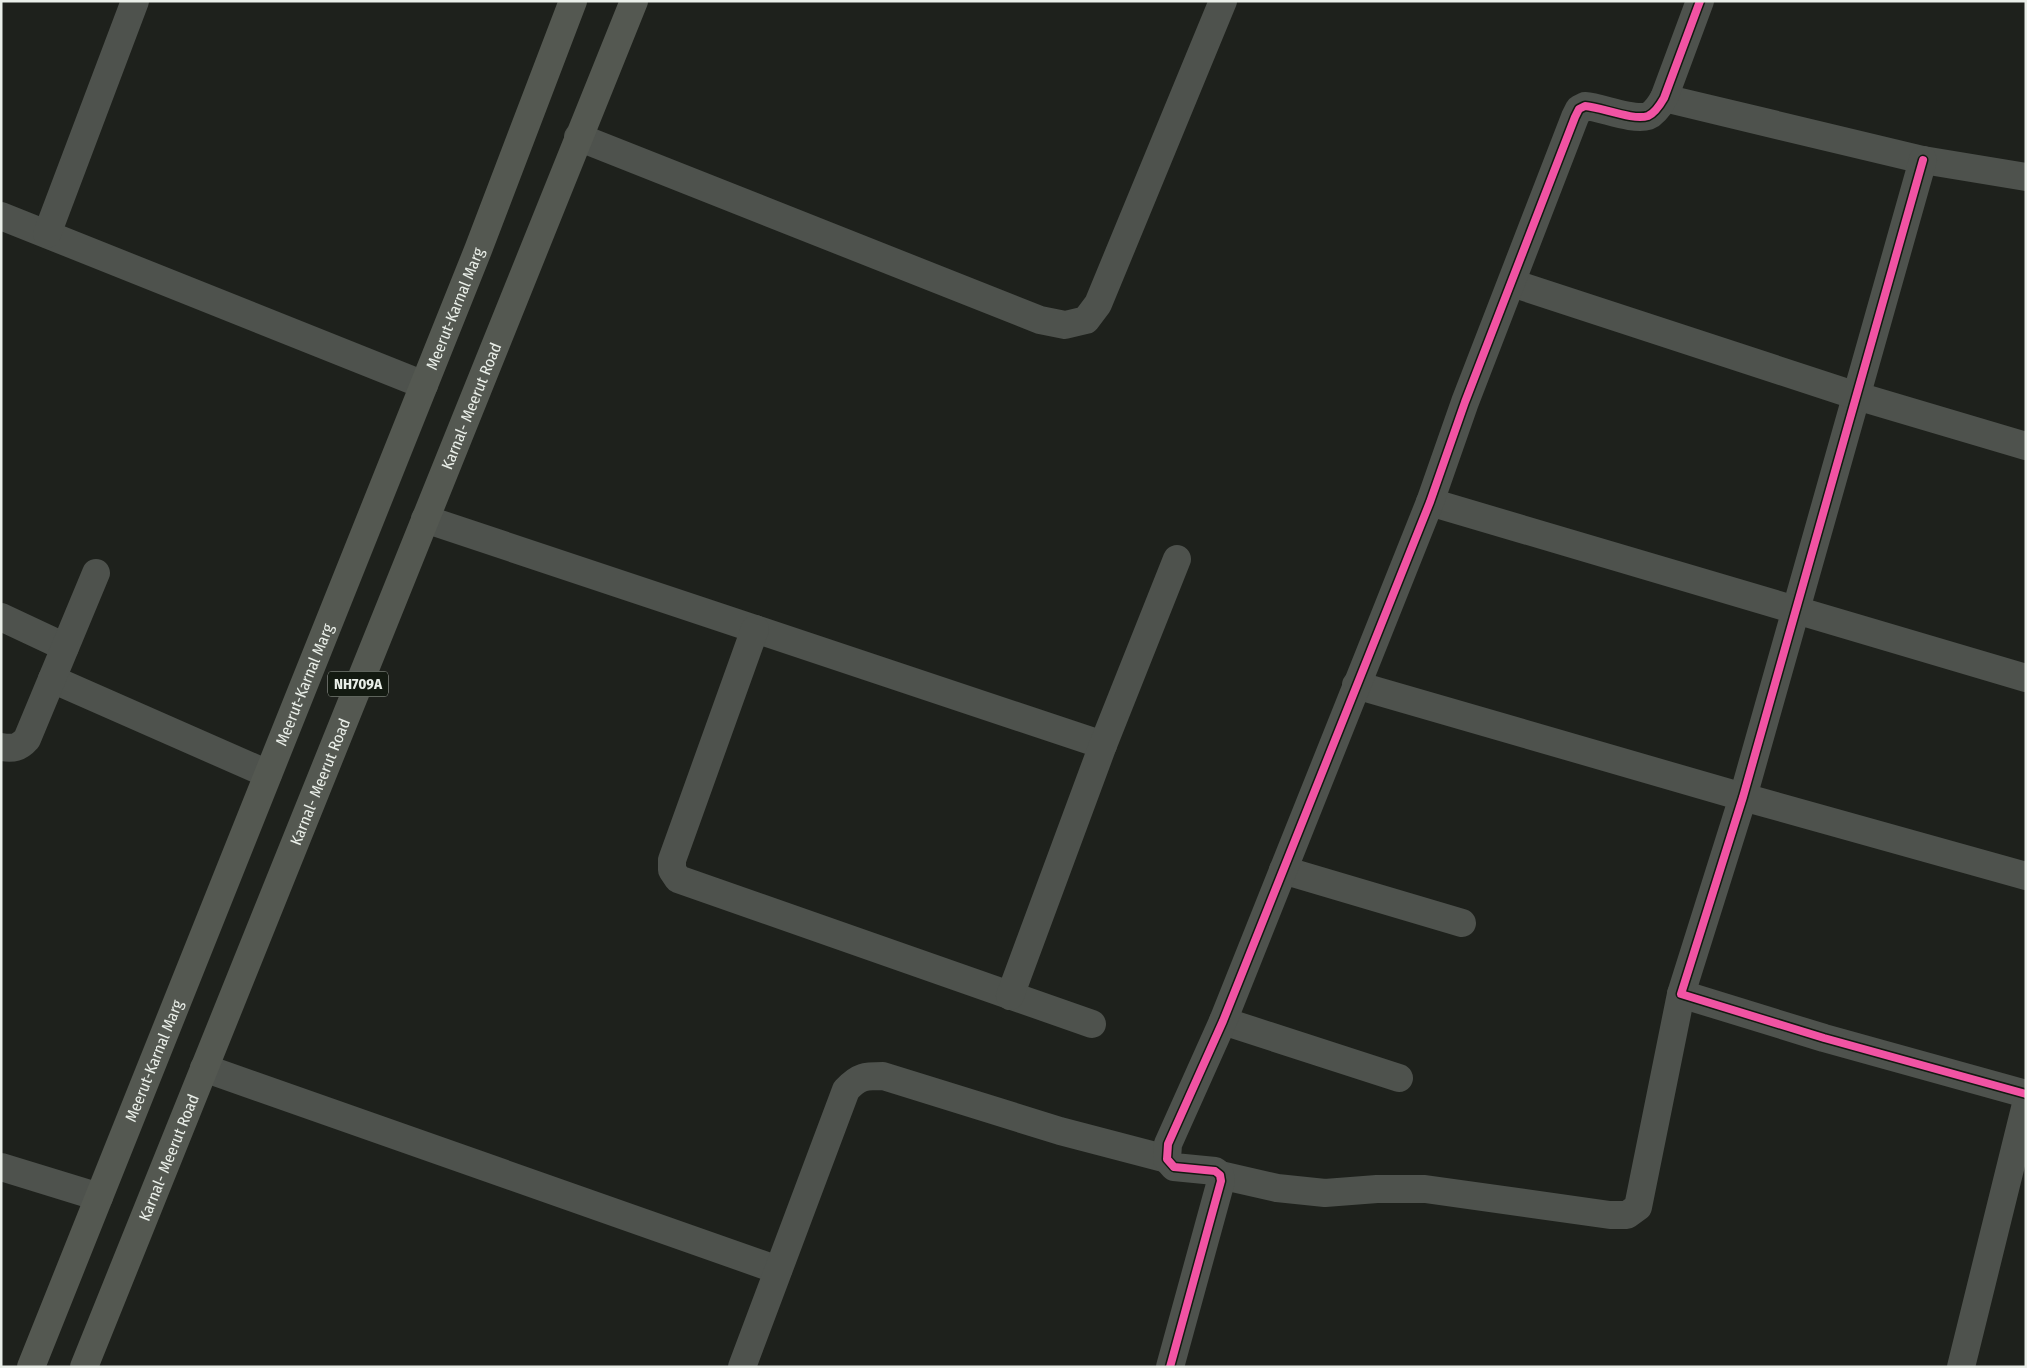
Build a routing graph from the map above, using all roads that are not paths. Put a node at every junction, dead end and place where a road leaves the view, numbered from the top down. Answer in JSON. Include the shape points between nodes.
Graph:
{"nodes":[{"id":1,"x":135,"y":1,"type":"edge"},
{"id":2,"x":573,"y":1,"type":"edge"},
{"id":3,"x":634,"y":1,"type":"edge"},
{"id":4,"x":1223,"y":1,"type":"edge"},
{"id":5,"x":1700,"y":1,"type":"edge"},
{"id":6,"x":1664,"y":98,"type":"junction"},
{"id":7,"x":578,"y":136,"type":"junction"},
{"id":8,"x":1923,"y":160,"type":"junction"},
{"id":9,"x":2026,"y":177,"type":"edge"},
{"id":10,"x":1,"y":216,"type":"edge"},
{"id":11,"x":47,"y":234,"type":"junction"},
{"id":12,"x":1512,"y":283,"type":"junction"},
{"id":13,"x":424,"y":385,"type":"junction"},
{"id":14,"x":1857,"y":396,"type":"junction"},
{"id":15,"x":2026,"y":446,"type":"edge"},
{"id":16,"x":1430,"y":502,"type":"junction"},
{"id":17,"x":424,"y":519,"type":"junction"},
{"id":18,"x":1177,"y":559,"type":"dead end"},
{"id":19,"x":96,"y":573,"type":"dead end"},
{"id":20,"x":1794,"y":611,"type":"junction"},
{"id":21,"x":1,"y":617,"type":"edge"},
{"id":22,"x":755,"y":629,"type":"junction"},
{"id":23,"x":65,"y":647,"type":"junction"},
{"id":24,"x":2026,"y":678,"type":"edge"},
{"id":25,"x":52,"y":679,"type":"junction"},
{"id":26,"x":1356,"y":685,"type":"junction"},
{"id":27,"x":1103,"y":745,"type":"junction"},
{"id":28,"x":1,"y":747,"type":"edge"},
{"id":29,"x":268,"y":774,"type":"junction"},
{"id":30,"x":1743,"y":797,"type":"junction"},
{"id":31,"x":1283,"y":870,"type":"junction"},
{"id":32,"x":2026,"y":876,"type":"edge"},
{"id":33,"x":1462,"y":923,"type":"dead end"},
{"id":34,"x":1681,"y":994,"type":"junction"},
{"id":35,"x":1010,"y":996,"type":"junction"},
{"id":36,"x":1223,"y":1020,"type":"junction"},
{"id":37,"x":1092,"y":1024,"type":"dead end"},
{"id":38,"x":204,"y":1068,"type":"junction"},
{"id":39,"x":1399,"y":1078,"type":"dead end"},
{"id":40,"x":2026,"y":1094,"type":"edge"},
{"id":41,"x":2026,"y":1104,"type":"edge"},
{"id":42,"x":1167,"y":1159,"type":"junction"},
{"id":43,"x":1,"y":1167,"type":"edge"},
{"id":44,"x":1220,"y":1175,"type":"junction"},
{"id":45,"x":99,"y":1197,"type":"junction"},
{"id":46,"x":778,"y":1270,"type":"junction"},
{"id":47,"x":31,"y":1367,"type":"edge"},
{"id":48,"x":84,"y":1367,"type":"edge"},
{"id":49,"x":742,"y":1367,"type":"edge"},
{"id":50,"x":1170,"y":1367,"type":"edge"},
{"id":51,"x":1961,"y":1367,"type":"edge"}],
"edges":[{"from":1,"to":11,"type":"street"},
{"from":2,"to":13,"type":"highway","name":"Meerut-Karnal Marg","number":"NH709A"},
{"from":3,"to":7,"type":"highway","name":"Karnal- Meerut Road","number":"NH709A"},
{"from":4,"to":7,"type":"street","via":[[1098,304],[1086,320],[1065,325],[1040,320]]},
{"from":5,"to":6,"type":"street"},
{"from":6,"to":8,"type":"street"},
{"from":6,"to":12,"type":"street","via":[[1648,116],[1585,106],[1579,109]]},
{"from":7,"to":17,"type":"highway","name":"Karnal- Meerut Road","number":"NH709A"},
{"from":8,"to":9,"type":"street"},
{"from":8,"to":14,"type":"street"},
{"from":10,"to":11,"type":"street"},
{"from":11,"to":13,"type":"street"},
{"from":12,"to":14,"type":"street"},
{"from":12,"to":16,"type":"street"},
{"from":13,"to":29,"type":"highway","name":"Meerut-Karnal Marg","number":"NH709A"},
{"from":14,"to":15,"type":"street"},
{"from":14,"to":20,"type":"street"},
{"from":16,"to":20,"type":"street"},
{"from":16,"to":26,"type":"street"},
{"from":17,"to":22,"type":"street"},
{"from":17,"to":38,"type":"highway","name":"Karnal- Meerut Road","number":"NH709A"},
{"from":18,"to":27,"type":"street"},
{"from":19,"to":23,"type":"street"},
{"from":20,"to":24,"type":"street"},
{"from":20,"to":30,"type":"street"},
{"from":21,"to":23,"type":"street"},
{"from":22,"to":27,"type":"street"},
{"from":22,"to":35,"type":"street","via":[[672,860],[672,870],[678,879]]},
{"from":23,"to":25,"type":"street"},
{"from":25,"to":28,"type":"street","via":[[27,739],[12,749]]},
{"from":25,"to":29,"type":"street"},
{"from":26,"to":30,"type":"street"},
{"from":26,"to":31,"type":"street"},
{"from":27,"to":35,"type":"street"},
{"from":29,"to":45,"type":"highway","name":"Meerut-Karnal Marg","number":"NH709A"},
{"from":30,"to":32,"type":"street"},
{"from":30,"to":34,"type":"street"},
{"from":31,"to":33,"type":"street"},
{"from":31,"to":36,"type":"street"},
{"from":34,"to":40,"type":"street"},
{"from":34,"to":44,"type":"street","via":[[1638,1207],[1627,1215],[1610,1216],[1425,1189],[1325,1193],[1277,1188]]},
{"from":35,"to":37,"type":"street"},
{"from":36,"to":39,"type":"street"},
{"from":36,"to":42,"type":"street","via":[[1168,1144]]},
{"from":38,"to":46,"type":"street"},
{"from":38,"to":48,"type":"highway","name":"Karnal- Meerut Road","number":"NH709A"},
{"from":41,"to":51,"type":"street"},
{"from":42,"to":44,"type":"street","via":[[1174,1167],[1214,1171]]},
{"from":42,"to":46,"type":"street","via":[[884,1076],[856,1079],[846,1090]]},
{"from":43,"to":45,"type":"street"},
{"from":44,"to":50,"type":"street"},
{"from":45,"to":47,"type":"highway","name":"Meerut-Karnal Marg","number":"NH709A"},
{"from":46,"to":49,"type":"street"}]}
